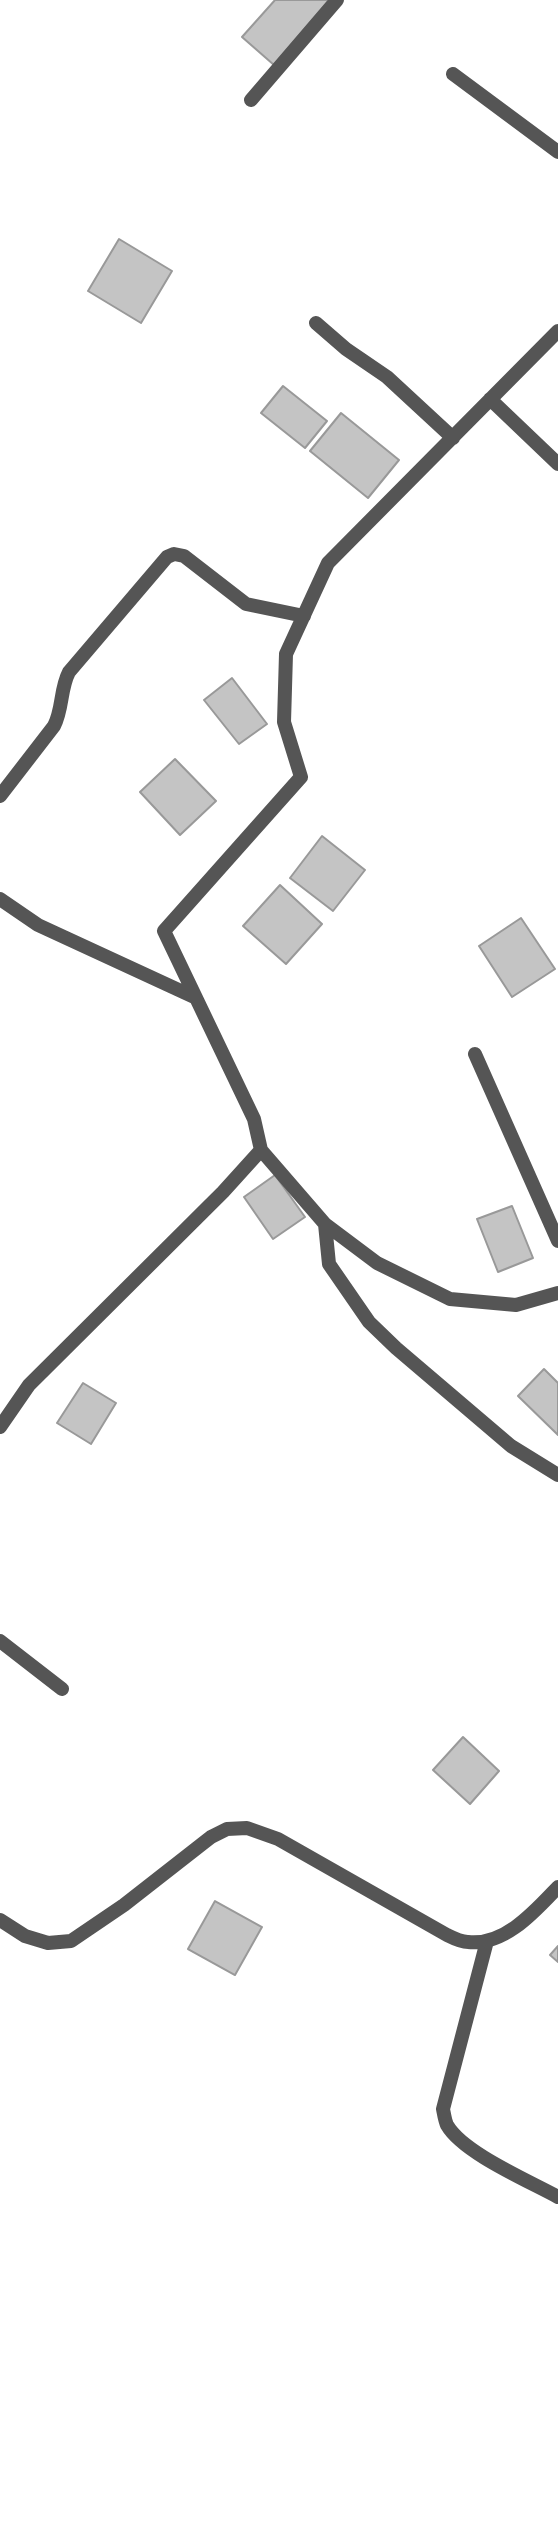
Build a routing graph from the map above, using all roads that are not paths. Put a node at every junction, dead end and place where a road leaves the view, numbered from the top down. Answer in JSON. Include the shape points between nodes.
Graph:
{"nodes":[{"id":1,"x":337,"y":0,"type":"edge"},
{"id":2,"x":453,"y":74,"type":"dead end"},
{"id":3,"x":251,"y":100,"type":"dead end"},
{"id":4,"x":558,"y":152,"type":"edge"},
{"id":5,"x":316,"y":323,"type":"dead end"},
{"id":6,"x":558,"y":331,"type":"edge"},
{"id":7,"x":490,"y":399,"type":"junction"},
{"id":8,"x":453,"y":438,"type":"junction"},
{"id":9,"x":558,"y":464,"type":"edge"},
{"id":10,"x":304,"y":616,"type":"junction"},
{"id":11,"x":0,"y":796,"type":"edge"},
{"id":12,"x":0,"y":899,"type":"edge"},
{"id":13,"x":194,"y":997,"type":"junction"},
{"id":14,"x":475,"y":1054,"type":"dead end"},
{"id":15,"x":261,"y":1150,"type":"junction"},
{"id":16,"x":325,"y":1224,"type":"junction"},
{"id":17,"x":558,"y":1241,"type":"edge"},
{"id":18,"x":558,"y":1293,"type":"edge"},
{"id":19,"x":0,"y":1427,"type":"edge"},
{"id":20,"x":558,"y":1475,"type":"edge"},
{"id":21,"x":0,"y":1641,"type":"edge"},
{"id":22,"x":62,"y":1689,"type":"dead end"},
{"id":23,"x":558,"y":1887,"type":"edge"},
{"id":24,"x":0,"y":1920,"type":"edge"},
{"id":25,"x":487,"y":1941,"type":"junction"},
{"id":26,"x":558,"y":2197,"type":"edge"}],
"edges":[{"from":1,"to":3,"type":"street"},
{"from":2,"to":4,"type":"street"},
{"from":5,"to":8,"type":"street","via":[[387,377]]},
{"from":6,"to":7,"type":"street"},
{"from":7,"to":8,"type":"street"},
{"from":7,"to":9,"type":"street"},
{"from":8,"to":10,"type":"street","via":[[328,563]]},
{"from":10,"to":11,"type":"street","via":[[246,604],[184,556],[167,557],[69,672],[54,726]]},
{"from":10,"to":13,"type":"street","via":[[286,654],[284,722],[301,777],[164,931]]},
{"from":12,"to":13,"type":"street","via":[[38,925]]},
{"from":13,"to":15,"type":"street","via":[[254,1119]]},
{"from":14,"to":17,"type":"street"},
{"from":15,"to":16,"type":"street"},
{"from":15,"to":19,"type":"street","via":[[29,1385]]},
{"from":16,"to":18,"type":"street","via":[[377,1263],[450,1299],[516,1306]]},
{"from":16,"to":20,"type":"street","via":[[329,1264],[369,1322],[512,1446]]},
{"from":21,"to":22,"type":"street"},
{"from":23,"to":25,"type":"street","via":[[509,1932]]},
{"from":24,"to":25,"type":"street","via":[[25,1936],[48,1943],[71,1941],[211,1837],[227,1829],[247,1828],[278,1839],[447,1935],[467,1942]]},
{"from":25,"to":26,"type":"street","via":[[443,2109],[447,2124],[475,2152]]}]}
